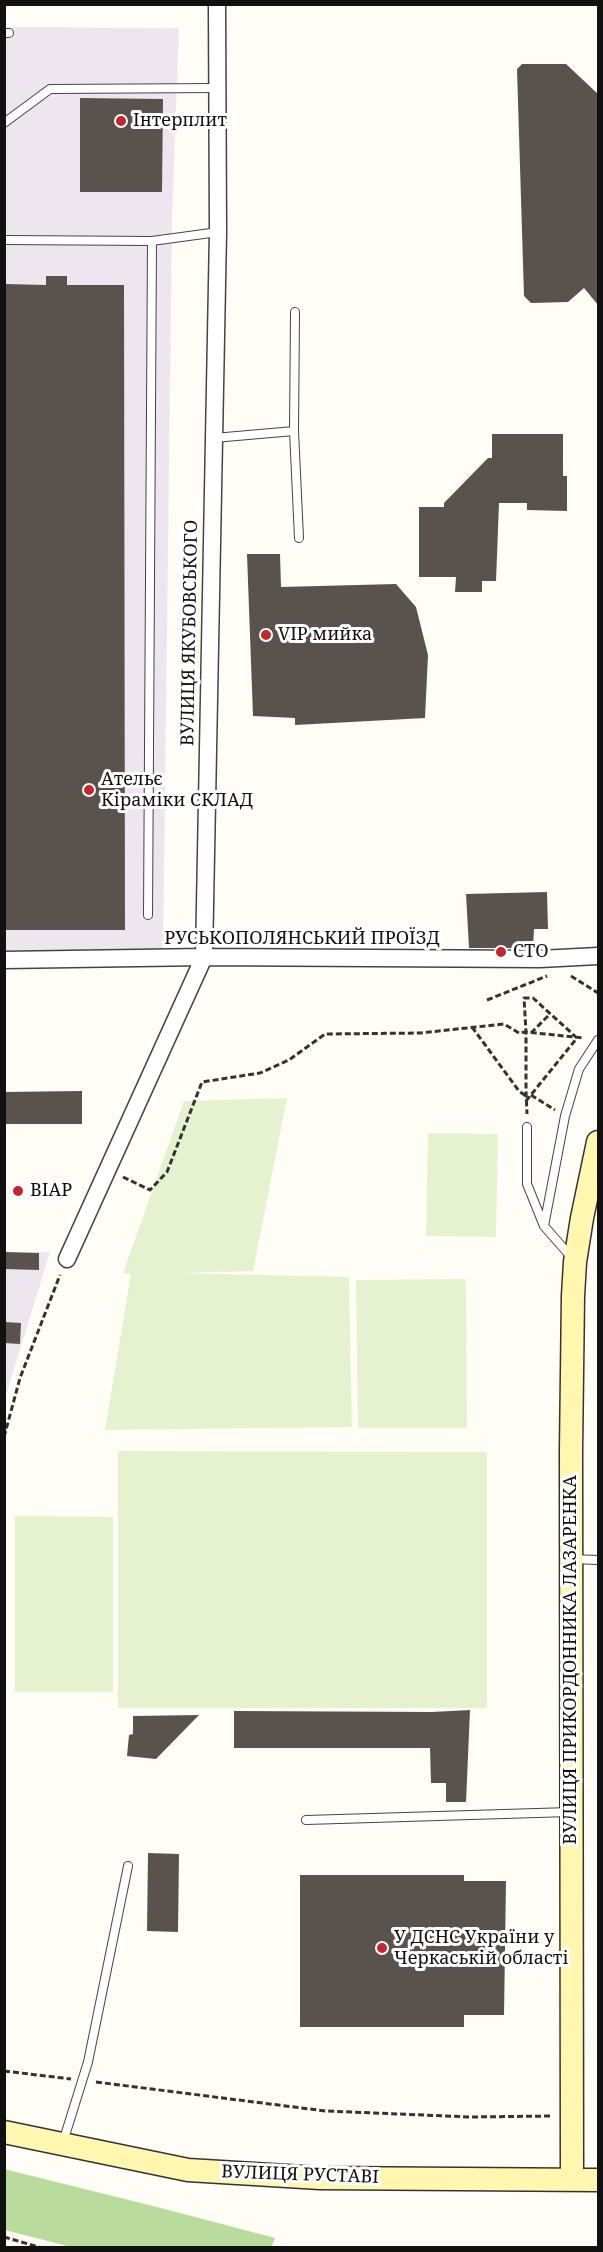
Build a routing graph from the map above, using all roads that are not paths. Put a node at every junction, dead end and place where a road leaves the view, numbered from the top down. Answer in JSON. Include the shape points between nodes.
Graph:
{"nodes":[{"id":1,"x":217,"y":4,"type":"edge"},
{"id":2,"x":217,"y":88,"type":"junction"},
{"id":3,"x":4,"y":123,"type":"edge"},
{"id":4,"x":218,"y":232,"type":"junction"},
{"id":5,"x":4,"y":240,"type":"edge"},
{"id":6,"x":152,"y":241,"type":"junction"},
{"id":7,"x":295,"y":312,"type":"dead end"},
{"id":8,"x":294,"y":431,"type":"junction"},
{"id":9,"x":214,"y":438,"type":"junction"},
{"id":10,"x":300,"y":538,"type":"dead end"},
{"id":11,"x":148,"y":915,"type":"dead end"},
{"id":12,"x":598,"y":956,"type":"edge"},
{"id":13,"x":204,"y":957,"type":"junction"},
{"id":14,"x":4,"y":960,"type":"edge"},
{"id":15,"x":598,"y":1040,"type":"edge"},
{"id":16,"x":527,"y":1127,"type":"road end"},
{"id":17,"x":598,"y":1142,"type":"edge"},
{"id":18,"x":544,"y":1226,"type":"junction"},
{"id":19,"x":67,"y":1259,"type":"road end"},
{"id":20,"x":575,"y":1262,"type":"junction"},
{"id":21,"x":572,"y":1559,"type":"junction"},
{"id":22,"x":598,"y":1560,"type":"edge"},
{"id":23,"x":572,"y":1812,"type":"junction"},
{"id":24,"x":306,"y":1820,"type":"dead end"},
{"id":25,"x":128,"y":1866,"type":"dead end"},
{"id":26,"x":4,"y":2132,"type":"edge"},
{"id":27,"x":62,"y":2146,"type":"junction"},
{"id":28,"x":572,"y":2180,"type":"junction"},
{"id":29,"x":598,"y":2180,"type":"edge"}],
"edges":[{"from":1,"to":2,"type":"street","name":"ВУЛИЦЯ ЯКУБОВСЬКОГО"},
{"from":2,"to":3,"type":"lane","via":[[50,89]]},
{"from":2,"to":4,"type":"street","name":"ВУЛИЦЯ ЯКУБОВСЬКОГО"},
{"from":4,"to":6,"type":"lane"},
{"from":4,"to":9,"type":"street","name":"ВУЛИЦЯ ЯКУБОВСЬКОГО"},
{"from":5,"to":6,"type":"lane"},
{"from":6,"to":11,"type":"lane"},
{"from":7,"to":8,"type":"lane"},
{"from":8,"to":9,"type":"lane"},
{"from":8,"to":10,"type":"lane"},
{"from":9,"to":13,"type":"street","name":"ВУЛИЦЯ ЯКУБОВСЬКОГО"},
{"from":12,"to":13,"type":"street","name":"РУСЬКОПОЛЯНСЬКИЙ ПРОЇЗД"},
{"from":13,"to":14,"type":"street","name":"РУСЬКОПОЛЯНСЬКИЙ ПРОЇЗД"},
{"from":13,"to":19,"type":"street","name":"ВУЛИЦЯ ЯКУБОВСЬКОГО"},
{"from":15,"to":18,"type":"lane","via":[[579,1069],[565,1116]]},
{"from":16,"to":18,"type":"lane","via":[[527,1184]]},
{"from":17,"to":20,"type":"street","name":"ВУЛИЦЯ ПРИКОРДОННИКА ЛАЗАРЕНКА"},
{"from":18,"to":20,"type":"lane"},
{"from":20,"to":21,"type":"street","name":"ВУЛИЦЯ ПРИКОРДОННИКА ЛАЗАРЕНКА"},
{"from":21,"to":22,"type":"lane"},
{"from":21,"to":23,"type":"street","name":"ВУЛИЦЯ ПРИКОРДОННИКА ЛАЗАРЕНКА"},
{"from":23,"to":24,"type":"lane"},
{"from":23,"to":28,"type":"street","name":"ВУЛИЦЯ ПРИКОРДОННИКА ЛАЗАРЕНКА"},
{"from":25,"to":27,"type":"lane","via":[[88,2062]]},
{"from":26,"to":27,"type":"street","name":"ВУЛИЦЯ РУСТАВІ"},
{"from":27,"to":28,"type":"street","name":"ВУЛИЦЯ РУСТАВІ","via":[[188,2170],[320,2178]]},
{"from":28,"to":29,"type":"street","name":"ВУЛИЦЯ РУСТАВІ"}]}
